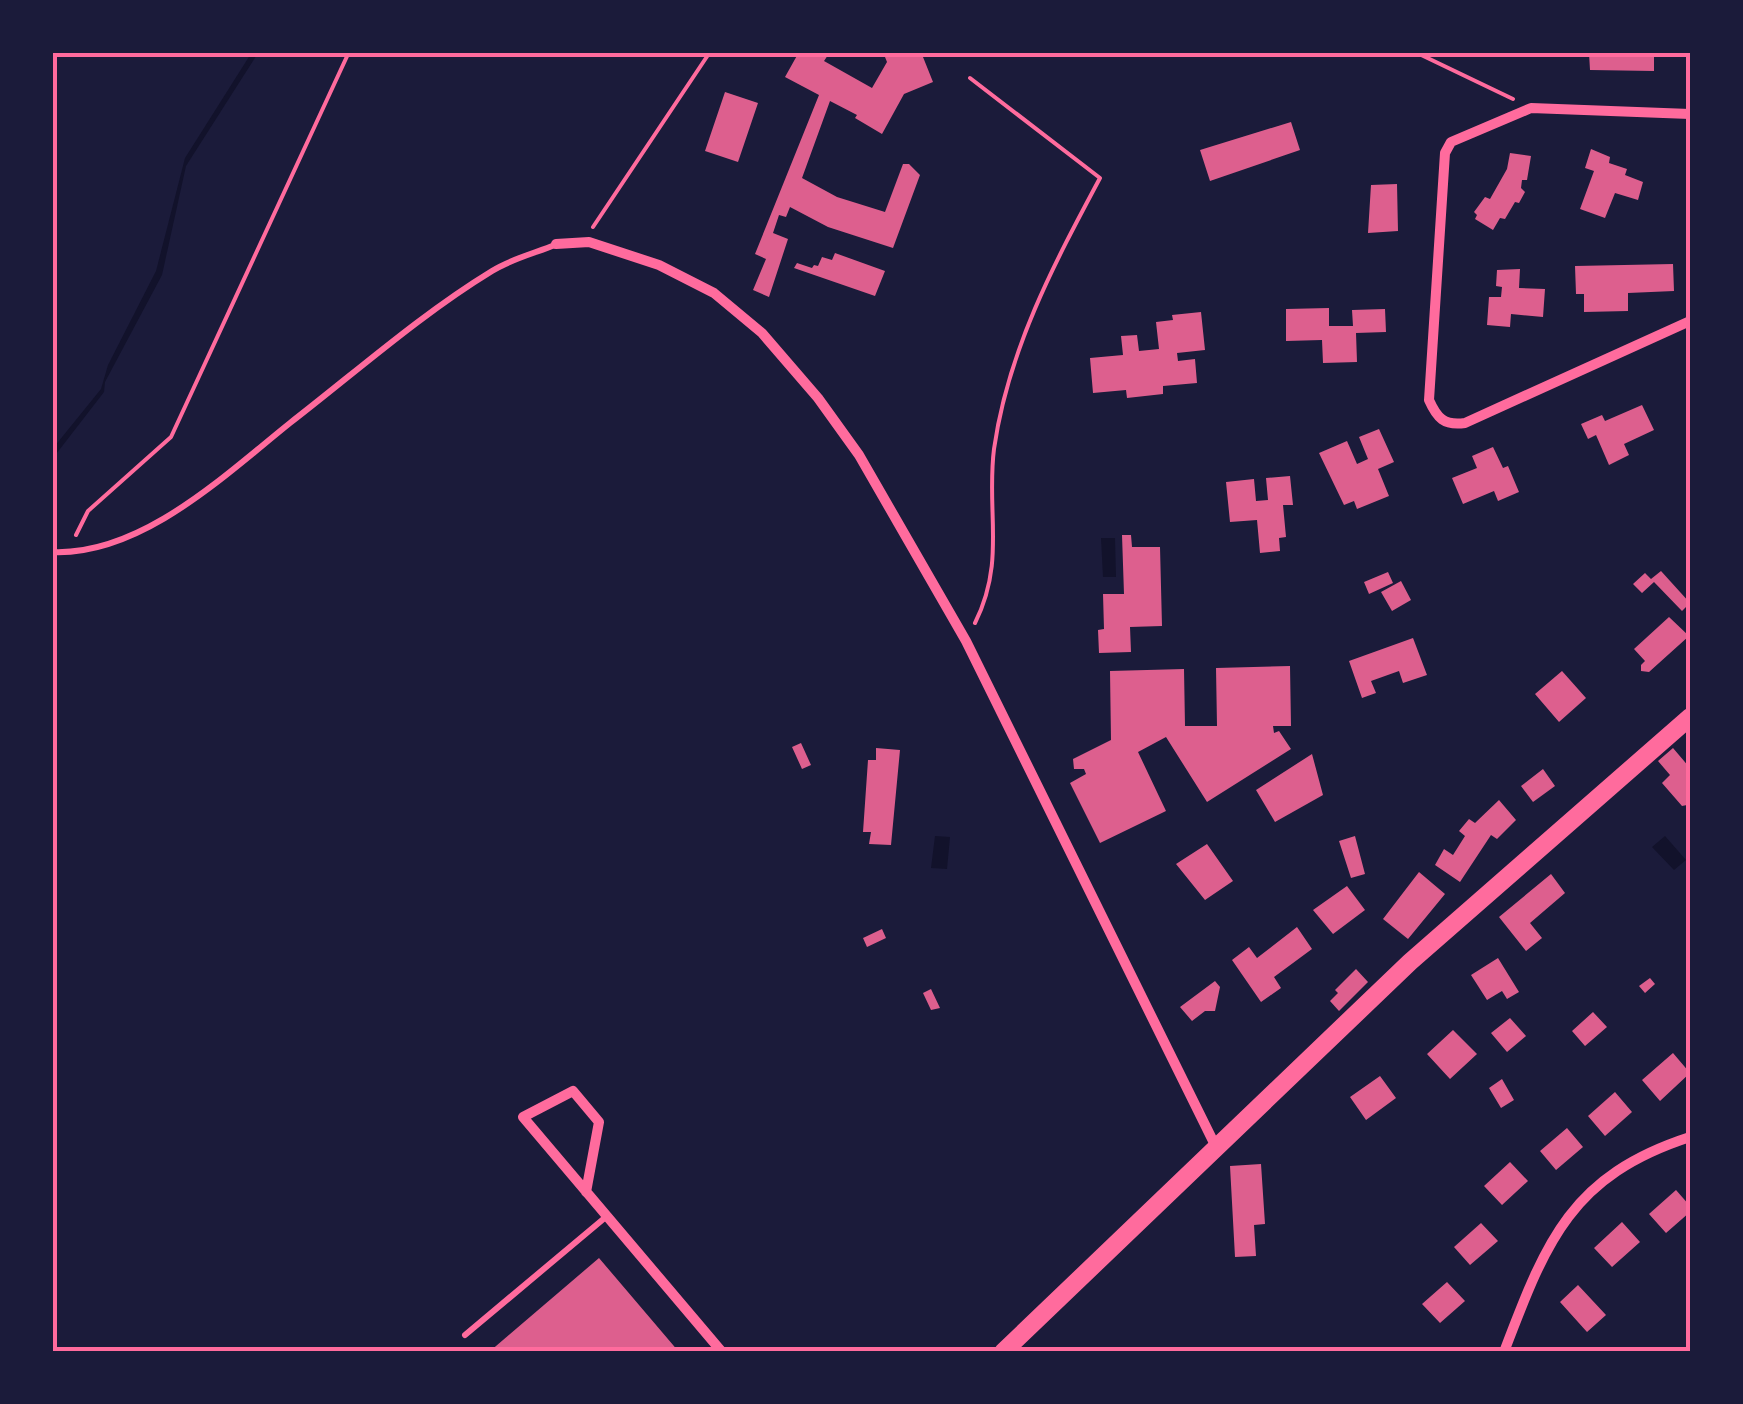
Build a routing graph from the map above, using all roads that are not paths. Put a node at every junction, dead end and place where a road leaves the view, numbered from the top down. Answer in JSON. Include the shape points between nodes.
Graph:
{"nodes":[{"id":1,"x":1690,"y":114,"type":"edge"},
{"id":2,"x":556,"y":244,"type":"joint"},
{"id":3,"x":1690,"y":322,"type":"edge"},
{"id":4,"x":52,"y":552,"type":"edge"},
{"id":5,"x":1690,"y":716,"type":"edge"},
{"id":6,"x":1690,"y":1136,"type":"edge"},
{"id":7,"x":1216,"y":1147,"type":"junction"},
{"id":8,"x":586,"y":1192,"type":"junction"},
{"id":9,"x":607,"y":1216,"type":"junction"},
{"id":10,"x":465,"y":1335,"type":"dead end"},
{"id":11,"x":722,"y":1352,"type":"edge"},
{"id":12,"x":1003,"y":1352,"type":"edge"},
{"id":13,"x":1504,"y":1352,"type":"edge"}],
"edges":[{"from":1,"to":3,"type":"street","via":[[1531,108],[1451,142],[1445,153],[1430,400],[1436,416],[1451,425],[1465,423]]},
{"from":2,"to":4,"type":"lane","via":[[496,268],[441,305],[185,506],[128,537]]},
{"from":2,"to":7,"type":"street","via":[[589,242],[659,265],[714,293],[762,333],[818,398],[859,455],[966,641]]},
{"from":5,"to":7,"type":"main road","via":[[1410,962]]},
{"from":6,"to":13,"type":"street","via":[[1640,1156],[1583,1198],[1537,1266]]},
{"from":7,"to":12,"type":"main road"},
{"from":8,"to":8,"type":"street","via":[[523,1118],[573,1091],[599,1122]]},
{"from":8,"to":9,"type":"street"},
{"from":9,"to":10,"type":"lane"},
{"from":9,"to":11,"type":"street"}]}
